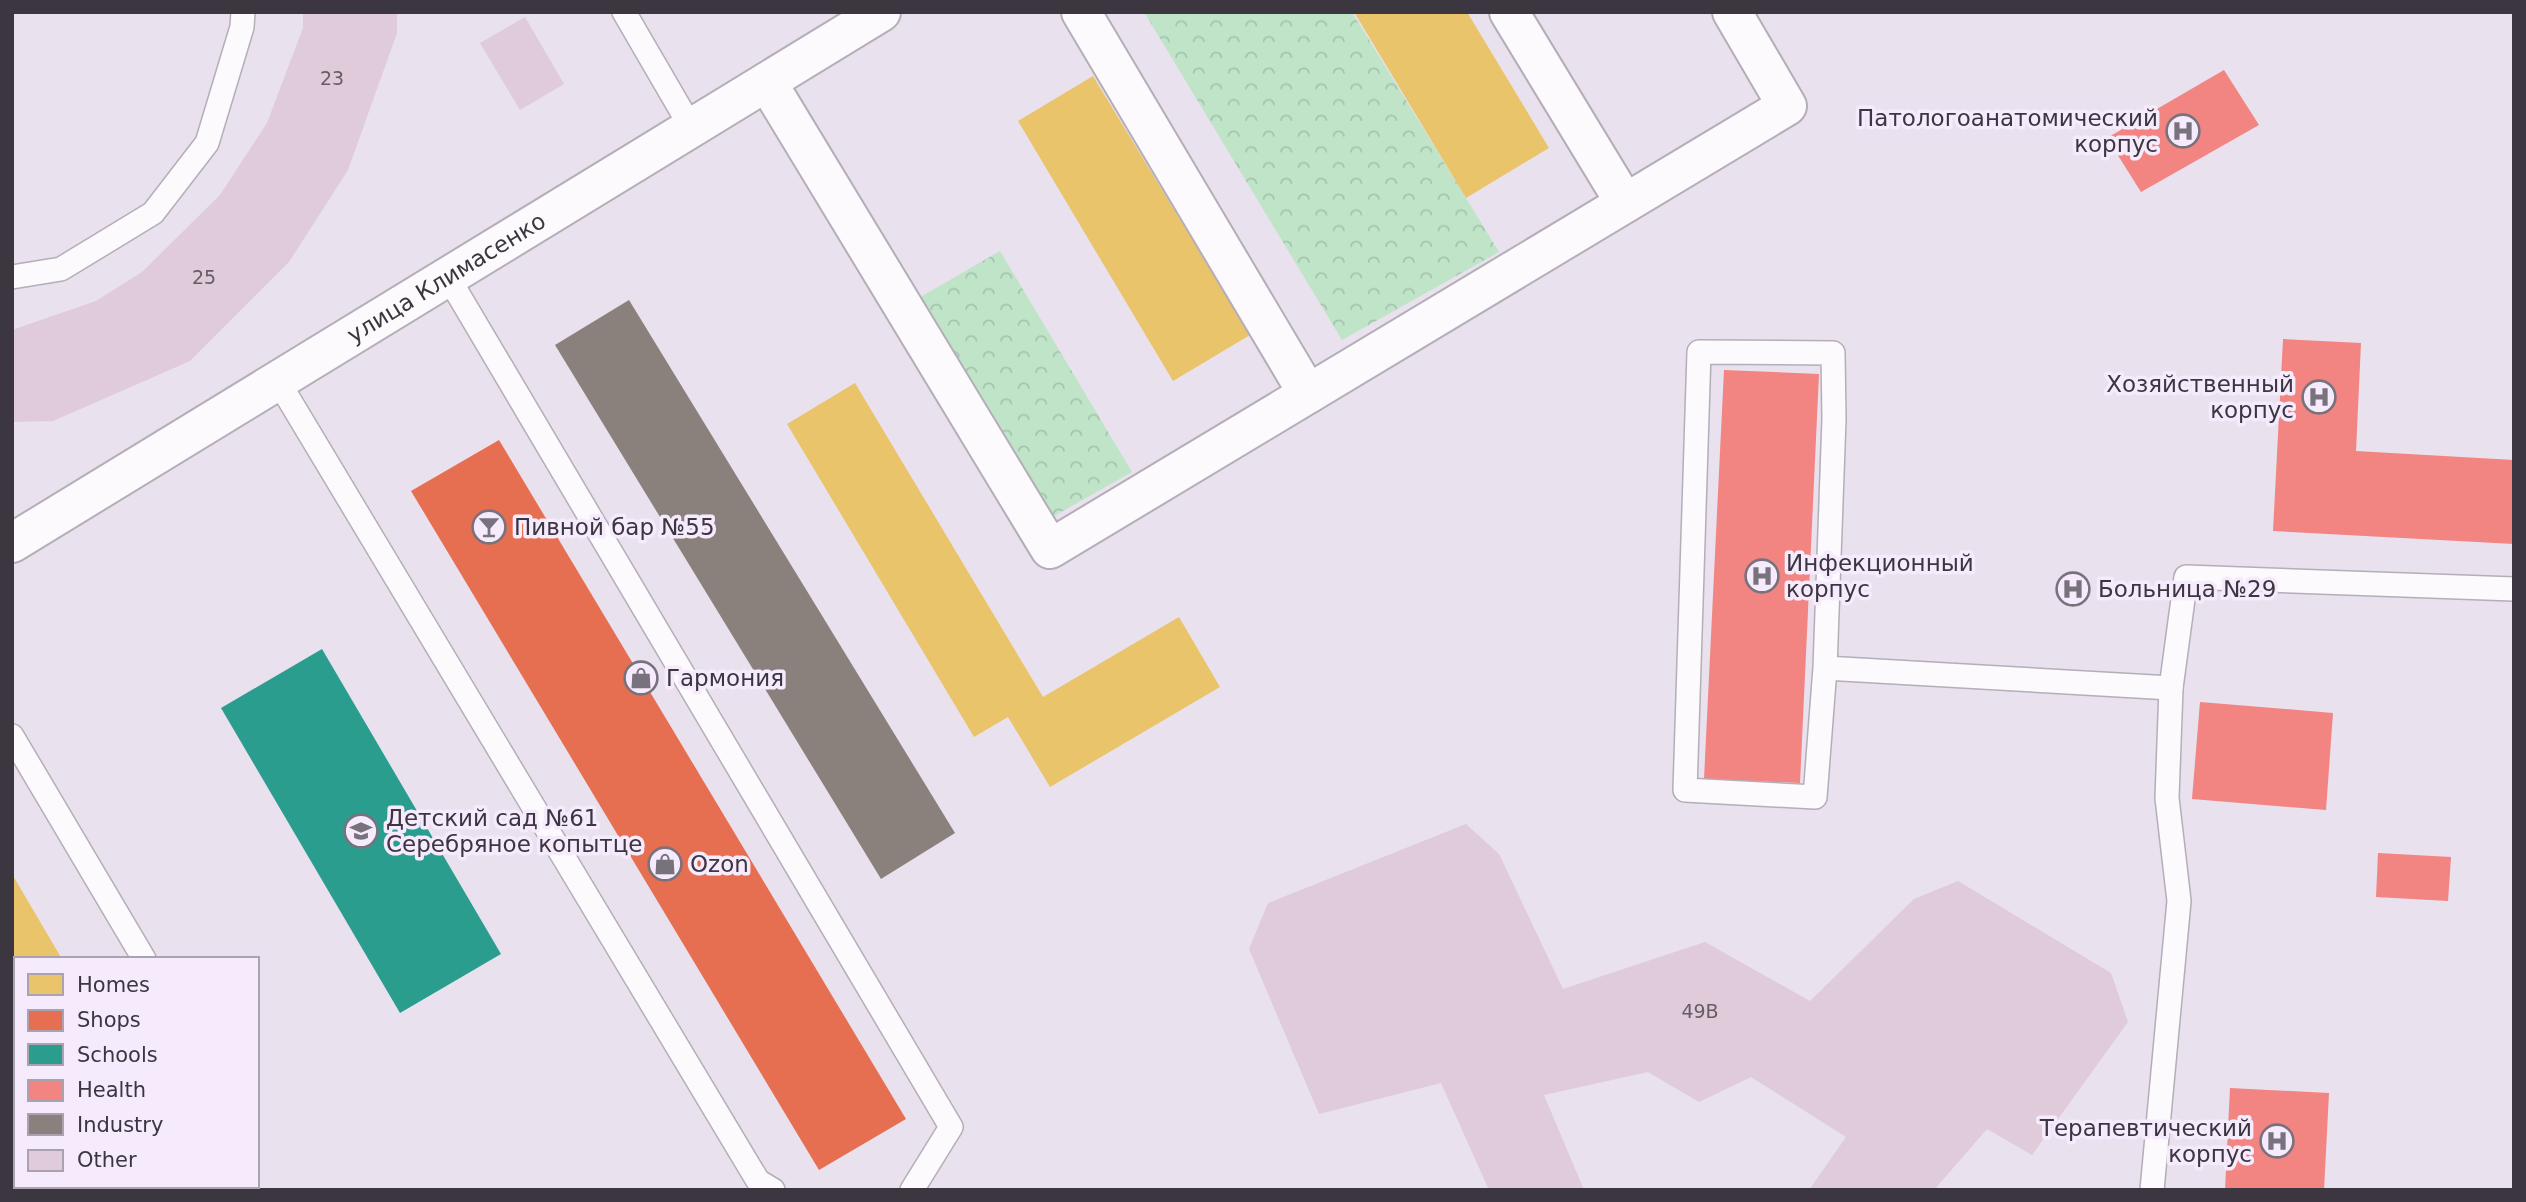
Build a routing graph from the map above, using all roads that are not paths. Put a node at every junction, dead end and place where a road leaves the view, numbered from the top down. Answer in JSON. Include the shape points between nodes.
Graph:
{"nodes":[{"id":1,"x":243,"y":12,"type":"edge"},
{"id":2,"x":624,"y":12,"type":"edge"},
{"id":3,"x":881,"y":12,"type":"edge"},
{"id":4,"x":1081,"y":12,"type":"edge"},
{"id":5,"x":1509,"y":12,"type":"edge"},
{"id":6,"x":1732,"y":12,"type":"edge"},
{"id":7,"x":767,"y":82,"type":"junction"},
{"id":8,"x":692,"y":129,"type":"junction"},
{"id":9,"x":1625,"y":203,"type":"junction"},
{"id":10,"x":12,"y":277,"type":"edge"},
{"id":11,"x":448,"y":277,"type":"junction"},
{"id":12,"x":278,"y":381,"type":"junction"},
{"id":13,"x":1308,"y":394,"type":"junction"},
{"id":14,"x":12,"y":544,"type":"edge"},
{"id":15,"x":2514,"y":589,"type":"edge"},
{"id":16,"x":1825,"y":668,"type":"junction"},
{"id":17,"x":2171,"y":688,"type":"junction"},
{"id":18,"x":12,"y":736,"type":"edge"},
{"id":19,"x":143,"y":957,"type":"edge"},
{"id":20,"x":773,"y":1190,"type":"edge"},
{"id":21,"x":912,"y":1190,"type":"edge"},
{"id":22,"x":2152,"y":1190,"type":"edge"}],
"edges":[{"from":1,"to":10,"type":"lane","via":[[206,143],[153,213],[61,269]]},
{"from":2,"to":8,"type":"lane"},
{"from":3,"to":7,"type":"street","name":"улица Климасенко"},
{"from":4,"to":13,"type":"street"},
{"from":5,"to":9,"type":"street"},
{"from":6,"to":9,"type":"street","via":[[1787,106]]},
{"from":7,"to":8,"type":"street","name":"улица Климасенко"},
{"from":7,"to":13,"type":"street","via":[[1050,549]]},
{"from":8,"to":11,"type":"street","name":"улица Климасенко"},
{"from":9,"to":13,"type":"street"},
{"from":11,"to":12,"type":"street","name":"улица Климасенко"},
{"from":11,"to":21,"type":"lane","via":[[951,1127]]},
{"from":12,"to":14,"type":"street","name":"улица Климасенко"},
{"from":12,"to":20,"type":"lane","via":[[758,1181]]},
{"from":15,"to":17,"type":"lane","via":[[2186,577]]},
{"from":16,"to":16,"type":"lane","via":[[1833,353],[1699,352],[1685,790],[1815,797]]},
{"from":16,"to":17,"type":"lane"},
{"from":17,"to":22,"type":"lane","via":[[2167,798],[2179,901]]},
{"from":18,"to":19,"type":"lane"}]}
